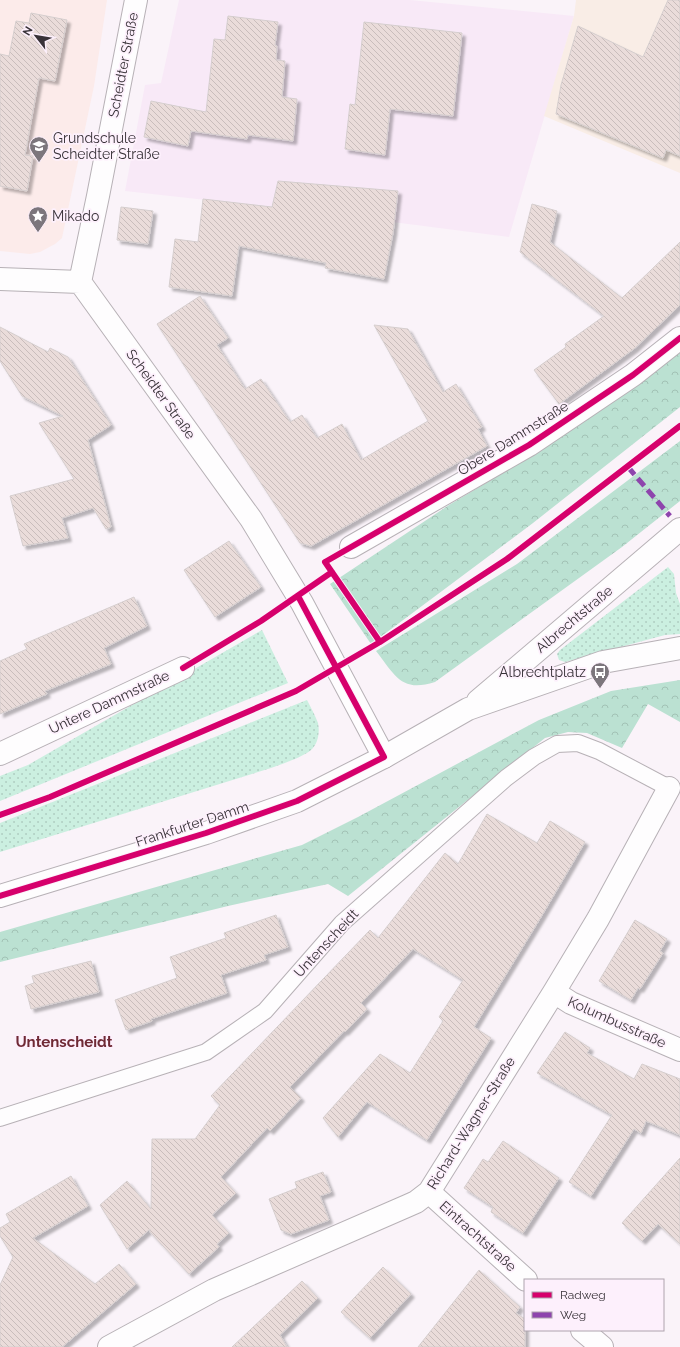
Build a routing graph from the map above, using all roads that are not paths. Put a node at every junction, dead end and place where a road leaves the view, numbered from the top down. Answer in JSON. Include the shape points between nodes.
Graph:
{"nodes":[{"id":1,"x":136,"y":0,"type":"edge"},
{"id":2,"x":0,"y":280,"type":"edge"},
{"id":3,"x":80,"y":282,"type":"junction"},
{"id":4,"x":680,"y":338,"type":"edge"},
{"id":5,"x":680,"y":529,"type":"edge"},
{"id":6,"x":351,"y":547,"type":"dead end"},
{"id":7,"x":680,"y":648,"type":"edge"},
{"id":8,"x":183,"y":668,"type":"dead end"},
{"id":9,"x":468,"y":709,"type":"junction"},
{"id":10,"x":0,"y":754,"type":"edge"},
{"id":11,"x":384,"y":757,"type":"junction"},
{"id":12,"x":669,"y":788,"type":"joint"},
{"id":13,"x":0,"y":896,"type":"edge"},
{"id":14,"x":554,"y":992,"type":"junction"},
{"id":15,"x":680,"y":1050,"type":"edge"},
{"id":16,"x":0,"y":1118,"type":"edge"},
{"id":17,"x":429,"y":1192,"type":"junction"},
{"id":18,"x":525,"y":1279,"type":"edge"},
{"id":19,"x":583,"y":1331,"type":"edge"},
{"id":20,"x":109,"y":1347,"type":"edge"},
{"id":21,"x":602,"y":1347,"type":"edge"}],
"edges":[{"from":1,"to":3,"type":"street","name":"Scheidter Straße"},
{"from":2,"to":3,"type":"street"},
{"from":3,"to":11,"type":"street","name":"Scheidter Straße","via":[[251,519],[302,603]]},
{"from":4,"to":6,"type":"street","name":"Obere Dammstraße","via":[[632,375],[529,445]]},
{"from":5,"to":9,"type":"street","name":"Albrechtstraße"},
{"from":7,"to":9,"type":"street","via":[[603,662]]},
{"from":8,"to":10,"type":"street","name":"Untere Dammstraße"},
{"from":9,"to":11,"type":"street","name":"Frankfurter Damm"},
{"from":11,"to":13,"type":"street","name":"Frankfurter Damm","via":[[297,801],[206,833]]},
{"from":12,"to":14,"type":"street","name":"Richard-Wagner-Straße"},
{"from":12,"to":16,"type":"lane","name":"Untenscheidt","via":[[600,751],[578,744],[557,744],[506,778],[342,923],[264,1011],[206,1052]]},
{"from":14,"to":15,"type":"street","name":"Kolumbusstraße"},
{"from":14,"to":17,"type":"street","name":"Richard-Wagner-Straße"},
{"from":17,"to":18,"type":"street","name":"Eintrachtstraße"},
{"from":17,"to":20,"type":"street","name":"Richard-Wagner-Straße","via":[[416,1202],[214,1290]]},
{"from":19,"to":21,"type":"street"}]}
